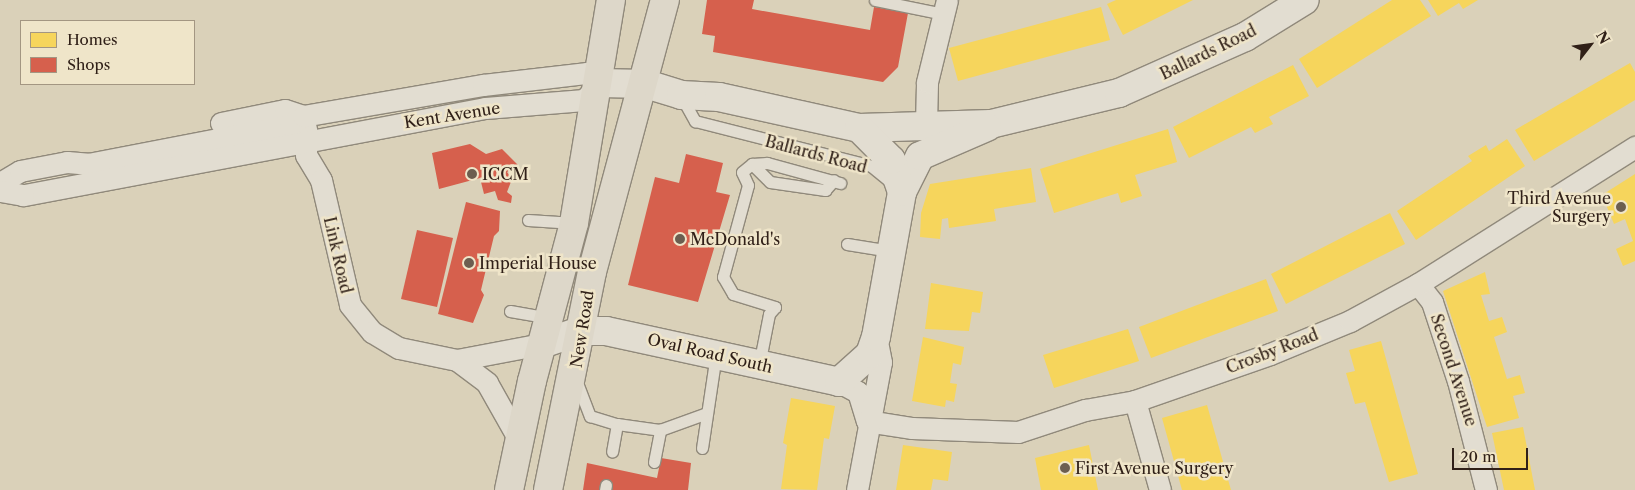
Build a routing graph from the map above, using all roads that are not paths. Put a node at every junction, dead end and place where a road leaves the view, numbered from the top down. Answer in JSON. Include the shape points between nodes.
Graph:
{"nodes":[{"id":1,"x":611,"y":0,"type":"edge"},
{"id":2,"x":665,"y":0,"type":"edge"},
{"id":3,"x":875,"y":0,"type":"edge"},
{"id":4,"x":1304,"y":0,"type":"edge"},
{"id":5,"x":945,"y":7,"type":"edge"},
{"id":6,"x":600,"y":83,"type":"junction"},
{"id":7,"x":646,"y":84,"type":"junction"},
{"id":8,"x":681,"y":95,"type":"junction"},
{"id":9,"x":306,"y":116,"type":"junction"},
{"id":10,"x":926,"y":124,"type":"junction"},
{"id":11,"x":991,"y":124,"type":"junction"},
{"id":12,"x":859,"y":128,"type":"junction"},
{"id":13,"x":303,"y":141,"type":"junction"},
{"id":14,"x":1635,"y":148,"type":"edge"},
{"id":15,"x":752,"y":164,"type":"junction"},
{"id":16,"x":0,"y":183,"type":"edge"},
{"id":17,"x":0,"y":192,"type":"edge"},
{"id":18,"x":902,"y":192,"type":"junction"},
{"id":19,"x":528,"y":220,"type":"dead end"},
{"id":20,"x":574,"y":222,"type":"junction"},
{"id":21,"x":847,"y":244,"type":"dead end"},
{"id":22,"x":890,"y":251,"type":"junction"},
{"id":23,"x":1418,"y":284,"type":"junction"},
{"id":24,"x":510,"y":311,"type":"dead end"},
{"id":25,"x":549,"y":318,"type":"junction"},
{"id":26,"x":580,"y":331,"type":"junction"},
{"id":27,"x":876,"y":337,"type":"junction"},
{"id":28,"x":542,"y":344,"type":"junction"},
{"id":29,"x":716,"y":354,"type":"junction"},
{"id":30,"x":457,"y":360,"type":"junction"},
{"id":31,"x":759,"y":365,"type":"junction"},
{"id":32,"x":574,"y":376,"type":"junction"},
{"id":33,"x":839,"y":382,"type":"junction"},
{"id":34,"x":1135,"y":401,"type":"junction"},
{"id":35,"x":707,"y":412,"type":"junction"},
{"id":36,"x":868,"y":421,"type":"junction"},
{"id":37,"x":617,"y":424,"type":"junction"},
{"id":38,"x":660,"y":430,"type":"junction"},
{"id":39,"x":518,"y":438,"type":"junction"},
{"id":40,"x":702,"y":448,"type":"dead end"},
{"id":41,"x":612,"y":452,"type":"dead end"},
{"id":42,"x":654,"y":462,"type":"dead end"},
{"id":43,"x":509,"y":490,"type":"edge"},
{"id":44,"x":548,"y":490,"type":"edge"},
{"id":45,"x":857,"y":490,"type":"edge"},
{"id":46,"x":1160,"y":490,"type":"edge"},
{"id":47,"x":1486,"y":490,"type":"edge"}],
"edges":[{"from":1,"to":6,"type":"main road","name":"New Road"},
{"from":2,"to":7,"type":"main road","name":"New Road"},
{"from":3,"to":5,"type":"lane"},
{"from":4,"to":11,"type":"main road","name":"Ballards Road","via":[[1245,37],[1119,93]]},
{"from":5,"to":10,"type":"street","via":[[927,82]]},
{"from":6,"to":7,"type":"main road"},
{"from":6,"to":9,"type":"street","name":"Kent Avenue","via":[[587,74],[567,76]]},
{"from":6,"to":13,"type":"street","name":"Kent Avenue","via":[[584,100],[485,108]]},
{"from":6,"to":20,"type":"main road","name":"New Road"},
{"from":7,"to":8,"type":"main road","name":"Ballards Road"},
{"from":7,"to":26,"type":"main road","name":"New Road","via":[[592,272]]},
{"from":8,"to":12,"type":"main road","name":"Ballards Road","via":[[719,96]]},
{"from":8,"to":18,"type":"lane","name":"Ballards Road","via":[[695,121],[870,166]]},
{"from":9,"to":13,"type":"street"},
{"from":9,"to":16,"type":"street","name":"Kent Avenue","via":[[285,110],[84,151],[67,162],[20,171]]},
{"from":10,"to":11,"type":"main road","name":"Ballards Road"},
{"from":10,"to":12,"type":"main road","name":"Ballards Road"},
{"from":11,"to":18,"type":"main road","name":"Ballards Road","via":[[978,134],[920,156]]},
{"from":12,"to":18,"type":"main road","via":[[891,160]]},
{"from":13,"to":17,"type":"street","name":"Kent Avenue","via":[[23,196]]},
{"from":13,"to":30,"type":"street","name":"Link Road","via":[[321,180],[354,309],[372,332],[399,348]]},
{"from":14,"to":23,"type":"street","name":"Crosby Road"},
{"from":15,"to":15,"type":"lane","via":[[770,182],[825,190],[837,181],[767,163]]},
{"from":15,"to":31,"type":"lane","via":[[742,172],[748,185],[723,277],[732,294],[775,308],[769,314]]},
{"from":18,"to":22,"type":"main road","name":"Oval Road South"},
{"from":19,"to":20,"type":"lane"},
{"from":20,"to":25,"type":"main road","name":"New Road"},
{"from":21,"to":22,"type":"lane"},
{"from":22,"to":27,"type":"main road","name":"Oval Road South"},
{"from":23,"to":34,"type":"street","name":"Crosby Road","via":[[1323,332]]},
{"from":23,"to":47,"type":"street","name":"Second Avenue","via":[[1432,302],[1458,381]]},
{"from":24,"to":25,"type":"lane"},
{"from":25,"to":28,"type":"main road","name":"New Road"},
{"from":26,"to":28,"type":"main road"},
{"from":26,"to":29,"type":"main road","name":"Oval Road South","via":[[626,334]]},
{"from":26,"to":32,"type":"main road","name":"New Road"},
{"from":27,"to":33,"type":"main road","name":"Oval Road South","via":[[870,354]]},
{"from":27,"to":36,"type":"street","name":"Oval Road South","via":[[881,362]]},
{"from":28,"to":30,"type":"street","name":"Link Road"},
{"from":28,"to":39,"type":"main road","name":"New Road"},
{"from":29,"to":31,"type":"main road","name":"Oval Road South"},
{"from":29,"to":35,"type":"lane"},
{"from":30,"to":39,"type":"street","name":"Link Road","via":[[487,383]]},
{"from":31,"to":33,"type":"main road","name":"Oval Road South"},
{"from":32,"to":37,"type":"lane","via":[[590,416]]},
{"from":32,"to":44,"type":"main road","name":"New Road"},
{"from":33,"to":36,"type":"street","name":"Oval Road South","via":[[858,392]]},
{"from":34,"to":36,"type":"street","name":"Crosby Road","via":[[1085,410],[1018,432],[912,428]]},
{"from":34,"to":46,"type":"street"},
{"from":35,"to":38,"type":"lane"},
{"from":35,"to":40,"type":"lane"},
{"from":36,"to":45,"type":"street","name":"Oval Road South"},
{"from":37,"to":38,"type":"lane"},
{"from":37,"to":41,"type":"lane"},
{"from":38,"to":42,"type":"lane"},
{"from":39,"to":43,"type":"main road","name":"New Road"}]}
